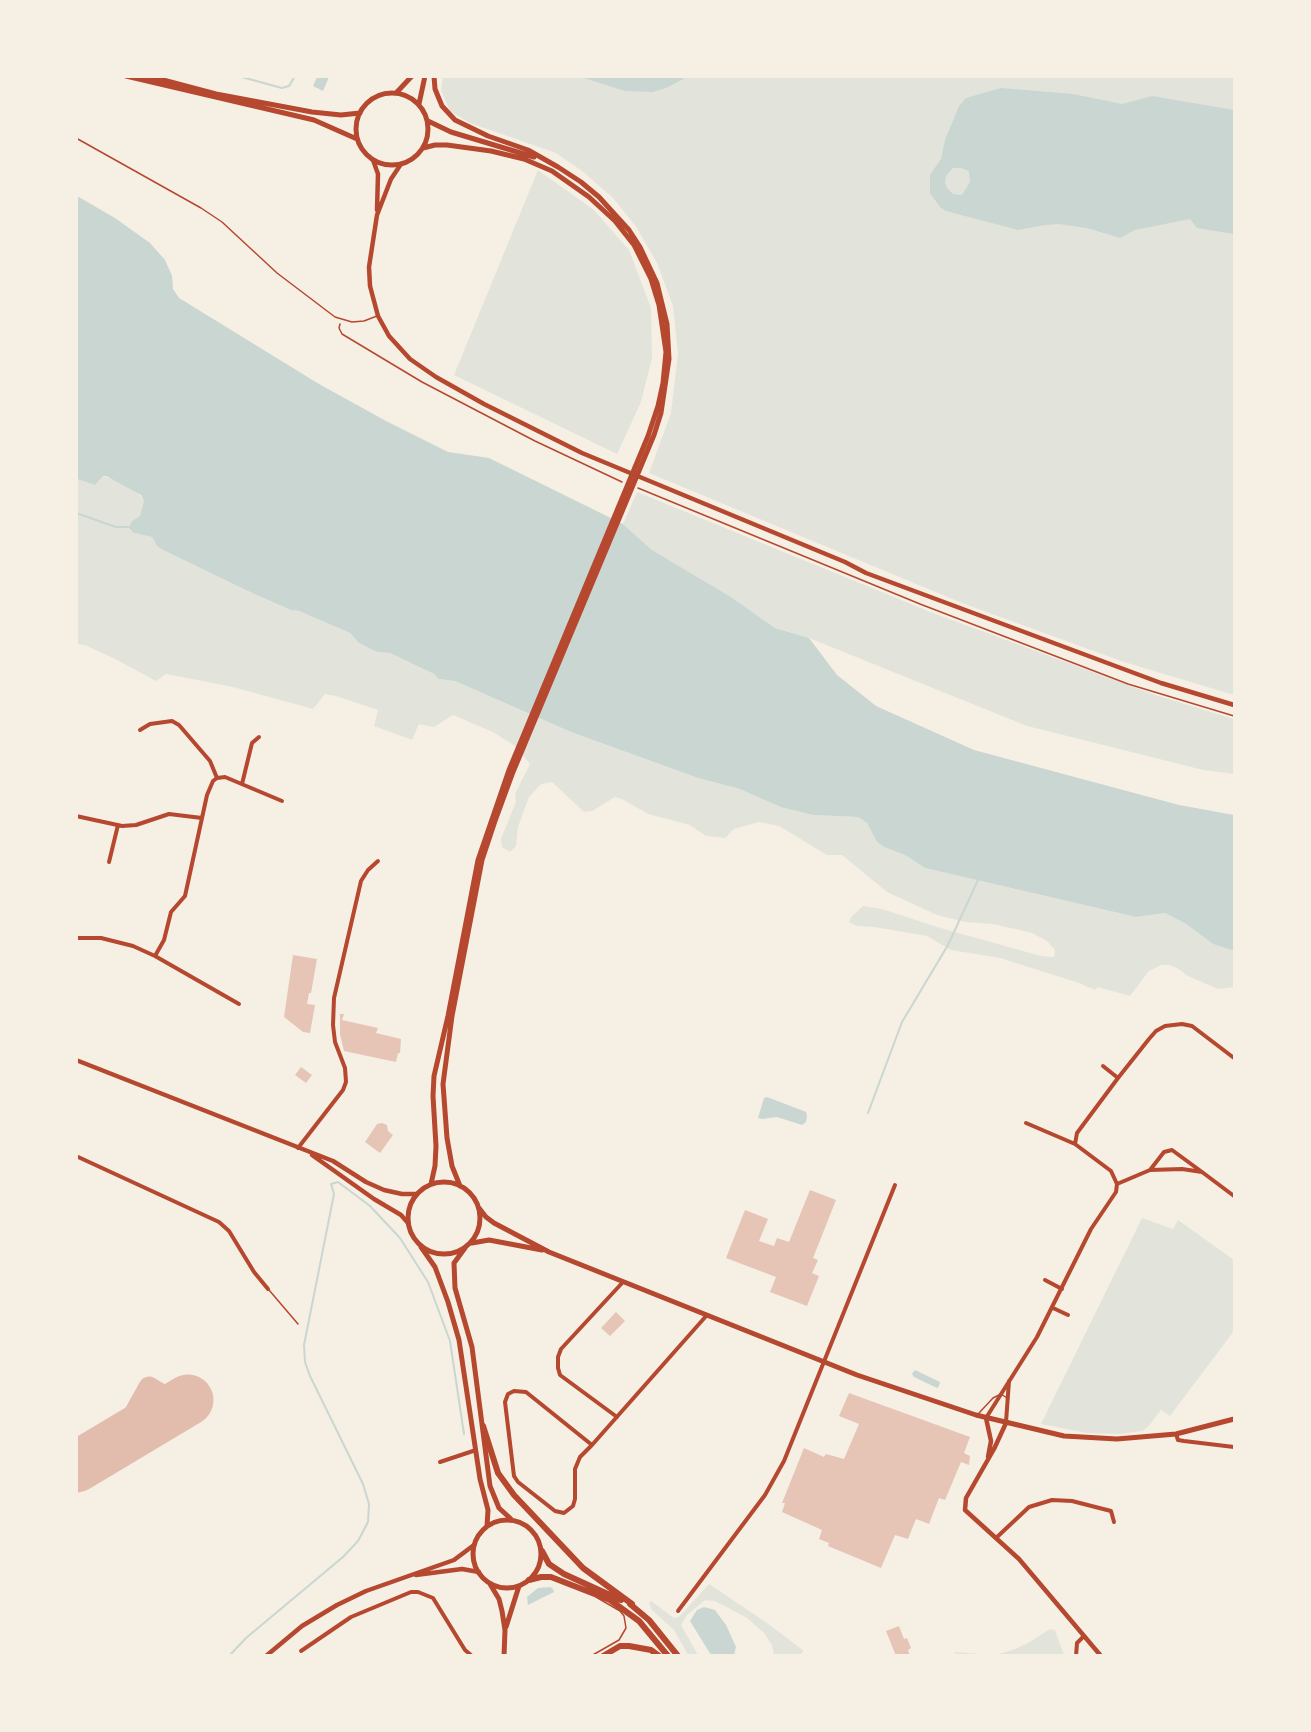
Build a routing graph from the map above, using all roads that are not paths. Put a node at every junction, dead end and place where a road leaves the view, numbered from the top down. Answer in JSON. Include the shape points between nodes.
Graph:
{"nodes":[{"id":1,"x":126,"y":76,"type":"edge"},
{"id":2,"x":148,"y":76,"type":"edge"},
{"id":3,"x":412,"y":76,"type":"edge"},
{"id":4,"x":425,"y":76,"type":"edge"},
{"id":5,"x":434,"y":76,"type":"edge"},
{"id":6,"x":397,"y":92,"type":"junction"},
{"id":7,"x":419,"y":104,"type":"junction"},
{"id":8,"x":360,"y":113,"type":"junction"},
{"id":9,"x":428,"y":122,"type":"junction"},
{"id":10,"x":76,"y":138,"type":"edge"},
{"id":11,"x":357,"y":138,"type":"junction"},
{"id":12,"x":423,"y":148,"type":"junction"},
{"id":13,"x":374,"y":160,"type":"junction"},
{"id":14,"x":401,"y":164,"type":"junction"},
{"id":15,"x":558,"y":167,"type":"junction"},
{"id":16,"x":376,"y":215,"type":"junction"},
{"id":17,"x":378,"y":316,"type":"junction"},
{"id":18,"x":645,"y":450,"type":"junction"},
{"id":19,"x":1234,"y":705,"type":"edge"},
{"id":20,"x":140,"y":730,"type":"dead end"},
{"id":21,"x":259,"y":737,"type":"dead end"},
{"id":22,"x":511,"y":771,"type":"junction"},
{"id":23,"x":217,"y":778,"type":"junction"},
{"id":24,"x":242,"y":784,"type":"junction"},
{"id":25,"x":282,"y":801,"type":"dead end"},
{"id":26,"x":76,"y":816,"type":"edge"},
{"id":27,"x":202,"y":818,"type":"junction"},
{"id":28,"x":118,"y":825,"type":"junction"},
{"id":29,"x":378,"y":861,"type":"dead end"},
{"id":30,"x":110,"y":862,"type":"dead end"},
{"id":31,"x":76,"y":938,"type":"edge"},
{"id":32,"x":155,"y":956,"type":"junction"},
{"id":33,"x":240,"y":1005,"type":"dead end"},
{"id":34,"x":1234,"y":1058,"type":"edge"},
{"id":35,"x":76,"y":1060,"type":"edge"},
{"id":36,"x":1103,"y":1066,"type":"dead end"},
{"id":37,"x":1118,"y":1078,"type":"junction"},
{"id":38,"x":1026,"y":1123,"type":"dead end"},
{"id":39,"x":1075,"y":1144,"type":"junction"},
{"id":40,"x":298,"y":1148,"type":"junction"},
{"id":41,"x":304,"y":1150,"type":"junction"},
{"id":42,"x":76,"y":1156,"type":"edge"},
{"id":43,"x":1150,"y":1170,"type":"junction"},
{"id":44,"x":1202,"y":1172,"type":"junction"},
{"id":45,"x":431,"y":1184,"type":"junction"},
{"id":46,"x":1117,"y":1184,"type":"junction"},
{"id":47,"x":895,"y":1185,"type":"dead end"},
{"id":48,"x":460,"y":1186,"type":"junction"},
{"id":49,"x":417,"y":1194,"type":"junction"},
{"id":50,"x":1234,"y":1196,"type":"edge"},
{"id":51,"x":479,"y":1208,"type":"junction"},
{"id":52,"x":408,"y":1223,"type":"junction"},
{"id":53,"x":471,"y":1243,"type":"junction"},
{"id":54,"x":421,"y":1247,"type":"junction"},
{"id":55,"x":465,"y":1248,"type":"junction"},
{"id":56,"x":549,"y":1252,"type":"junction"},
{"id":57,"x":1045,"y":1280,"type":"dead end"},
{"id":58,"x":624,"y":1281,"type":"junction"},
{"id":59,"x":268,"y":1289,"type":"joint"},
{"id":60,"x":1062,"y":1289,"type":"junction"},
{"id":61,"x":1053,"y":1308,"type":"junction"},
{"id":62,"x":708,"y":1315,"type":"junction"},
{"id":63,"x":1068,"y":1315,"type":"dead end"},
{"id":64,"x":298,"y":1324,"type":"dead end"},
{"id":65,"x":823,"y":1361,"type":"junction"},
{"id":66,"x":1009,"y":1381,"type":"junction"},
{"id":67,"x":1001,"y":1394,"type":"junction"},
{"id":68,"x":1008,"y":1398,"type":"junction"},
{"id":69,"x":976,"y":1415,"type":"junction"},
{"id":70,"x":617,"y":1417,"type":"junction"},
{"id":71,"x":986,"y":1418,"type":"junction"},
{"id":72,"x":1234,"y":1419,"type":"edge"},
{"id":73,"x":1006,"y":1424,"type":"junction"},
{"id":74,"x":483,"y":1426,"type":"junction"},
{"id":75,"x":1176,"y":1434,"type":"junction"},
{"id":76,"x":592,"y":1444,"type":"junction"},
{"id":77,"x":1234,"y":1447,"type":"edge"},
{"id":78,"x":476,"y":1450,"type":"junction"},
{"id":79,"x":440,"y":1462,"type":"dead end"},
{"id":80,"x":985,"y":1465,"type":"junction"},
{"id":81,"x":510,"y":1519,"type":"junction"},
{"id":82,"x":1114,"y":1522,"type":"dead end"},
{"id":83,"x":488,"y":1526,"type":"junction"},
{"id":84,"x":996,"y":1538,"type":"junction"},
{"id":85,"x":474,"y":1545,"type":"junction"},
{"id":86,"x":542,"y":1551,"type":"junction"},
{"id":87,"x":479,"y":1572,"type":"junction"},
{"id":88,"x":401,"y":1578,"type":"junction"},
{"id":89,"x":529,"y":1580,"type":"junction"},
{"id":90,"x":489,"y":1583,"type":"junction"},
{"id":91,"x":519,"y":1586,"type":"junction"},
{"id":92,"x":588,"y":1591,"type":"junction"},
{"id":93,"x":632,"y":1604,"type":"junction"},
{"id":94,"x":678,"y":1611,"type":"dead end"},
{"id":95,"x":505,"y":1629,"type":"junction"},
{"id":96,"x":1083,"y":1637,"type":"junction"},
{"id":97,"x":301,"y":1651,"type":"dead end"},
{"id":98,"x":267,"y":1656,"type":"edge"},
{"id":99,"x":472,"y":1656,"type":"edge"},
{"id":100,"x":504,"y":1656,"type":"edge"},
{"id":101,"x":591,"y":1656,"type":"edge"},
{"id":102,"x":603,"y":1656,"type":"edge"},
{"id":103,"x":659,"y":1656,"type":"edge"},
{"id":104,"x":668,"y":1656,"type":"edge"},
{"id":105,"x":678,"y":1656,"type":"edge"},
{"id":106,"x":1076,"y":1656,"type":"edge"},
{"id":107,"x":1101,"y":1656,"type":"edge"}],
"edges":[{"from":1,"to":11,"type":"main road","via":[[314,120]]},
{"from":2,"to":8,"type":"main road","via":[[216,94],[312,112]]},
{"from":3,"to":6,"type":"main road"},
{"from":4,"to":7,"type":"main road"},
{"from":5,"to":15,"type":"main road","via":[[442,106],[461,124],[528,150]]},
{"from":6,"to":7,"type":"main road"},
{"from":6,"to":8,"type":"main road","via":[[375,97]]},
{"from":7,"to":9,"type":"main road"},
{"from":8,"to":11,"type":"main road"},
{"from":9,"to":12,"type":"main road"},
{"from":9,"to":15,"type":"main road"},
{"from":10,"to":17,"type":"lane","via":[[222,222],[277,273],[335,317],[352,322]]},
{"from":11,"to":13,"type":"main road"},
{"from":12,"to":14,"type":"main road"},
{"from":12,"to":18,"type":"main road","via":[[447,145],[491,151],[552,171],[604,210],[634,245],[651,279],[665,336],[663,383]]},
{"from":13,"to":14,"type":"main road"},
{"from":13,"to":16,"type":"street","via":[[378,174]]},
{"from":14,"to":16,"type":"street"},
{"from":15,"to":18,"type":"main road","via":[[599,197],[624,224],[657,283],[667,324],[669,366],[661,412]]},
{"from":16,"to":17,"type":"street","via":[[369,267]]},
{"from":17,"to":19,"type":"street","via":[[410,359],[436,377],[526,426],[626,472],[866,573],[1161,683]]},
{"from":18,"to":22,"type":"main road"},
{"from":20,"to":23,"type":"street","via":[[150,723],[172,721],[179,725],[210,761]]},
{"from":21,"to":24,"type":"street","via":[[252,743]]},
{"from":22,"to":45,"type":"main road","via":[[478,860],[437,1056],[433,1096],[435,1166]]},
{"from":22,"to":48,"type":"main road","via":[[482,860],[445,1060],[444,1115],[452,1166]]},
{"from":23,"to":24,"type":"street"},
{"from":23,"to":27,"type":"street","via":[[211,785]]},
{"from":24,"to":25,"type":"street"},
{"from":26,"to":28,"type":"street"},
{"from":27,"to":28,"type":"street","via":[[169,814],[136,825]]},
{"from":27,"to":32,"type":"street","via":[[184,896],[171,912]]},
{"from":28,"to":30,"type":"street"},
{"from":29,"to":40,"type":"street","via":[[361,881],[334,998],[334,1033],[346,1082]]},
{"from":31,"to":32,"type":"street","via":[[113,940]]},
{"from":32,"to":33,"type":"street"},
{"from":34,"to":37,"type":"street","via":[[1192,1026],[1174,1024],[1156,1032]]},
{"from":35,"to":40,"type":"street"},
{"from":36,"to":37,"type":"street"},
{"from":37,"to":39,"type":"street","via":[[1077,1133]]},
{"from":38,"to":39,"type":"street"},
{"from":39,"to":46,"type":"street","via":[[1111,1172]]},
{"from":40,"to":41,"type":"street"},
{"from":41,"to":49,"type":"street","via":[[333,1161],[384,1190]]},
{"from":41,"to":52,"type":"street"},
{"from":42,"to":59,"type":"street","via":[[219,1222]]},
{"from":43,"to":44,"type":"street"},
{"from":43,"to":44,"type":"street","via":[[1164,1152],[1172,1150]]},
{"from":43,"to":46,"type":"street"},
{"from":44,"to":50,"type":"street"},
{"from":45,"to":48,"type":"main road","via":[[451,1182]]},
{"from":45,"to":49,"type":"main road"},
{"from":46,"to":60,"type":"street"},
{"from":47,"to":65,"type":"street"},
{"from":48,"to":51,"type":"main road","via":[[469,1191]]},
{"from":49,"to":52,"type":"main road"},
{"from":51,"to":53,"type":"main road","via":[[478,1232]]},
{"from":51,"to":56,"type":"main road","via":[[494,1223]]},
{"from":52,"to":54,"type":"main road"},
{"from":53,"to":55,"type":"main road"},
{"from":53,"to":56,"type":"main road","via":[[489,1239]]},
{"from":54,"to":55,"type":"main road","via":[[443,1255]]},
{"from":54,"to":78,"type":"main road","via":[[435,1267],[455,1326]]},
{"from":55,"to":74,"type":"main road","via":[[454,1263],[453,1274],[472,1347]]},
{"from":56,"to":58,"type":"main road"},
{"from":57,"to":60,"type":"street"},
{"from":58,"to":62,"type":"main road"},
{"from":58,"to":70,"type":"street","via":[[558,1357],[560,1376]]},
{"from":59,"to":64,"type":"lane"},
{"from":60,"to":61,"type":"street"},
{"from":61,"to":63,"type":"street"},
{"from":61,"to":66,"type":"street"},
{"from":62,"to":65,"type":"main road"},
{"from":62,"to":70,"type":"street"},
{"from":65,"to":69,"type":"main road"},
{"from":65,"to":94,"type":"street","via":[[773,1483]]},
{"from":66,"to":67,"type":"street"},
{"from":66,"to":68,"type":"street"},
{"from":67,"to":68,"type":"lane"},
{"from":67,"to":69,"type":"lane"},
{"from":67,"to":71,"type":"street"},
{"from":68,"to":73,"type":"street"},
{"from":69,"to":71,"type":"main road"},
{"from":70,"to":76,"type":"street"},
{"from":71,"to":73,"type":"main road"},
{"from":71,"to":80,"type":"street","via":[[991,1441]]},
{"from":72,"to":75,"type":"main road"},
{"from":73,"to":75,"type":"main road","via":[[1085,1438],[1135,1439]]},
{"from":73,"to":80,"type":"street"},
{"from":74,"to":81,"type":"main road","via":[[490,1486],[499,1508]]},
{"from":74,"to":93,"type":"highway","via":[[498,1473],[514,1495],[583,1568]]},
{"from":75,"to":77,"type":"street","via":[[1178,1440]]},
{"from":76,"to":76,"type":"street","via":[[577,1464],[573,1506],[564,1513],[555,1512],[514,1476],[505,1402],[508,1394],[526,1392]]},
{"from":78,"to":79,"type":"street"},
{"from":78,"to":83,"type":"main road"},
{"from":80,"to":84,"type":"street","via":[[964,1506]]},
{"from":81,"to":83,"type":"main road"},
{"from":81,"to":86,"type":"main road","via":[[535,1533]]},
{"from":82,"to":84,"type":"street","via":[[1111,1511],[1052,1500],[1029,1508]]},
{"from":83,"to":85,"type":"main road"},
{"from":84,"to":96,"type":"street","via":[[1033,1574]]},
{"from":85,"to":87,"type":"main road"},
{"from":85,"to":88,"type":"street","via":[[454,1560]]},
{"from":86,"to":89,"type":"main road","via":[[536,1572]]},
{"from":86,"to":93,"type":"highway","via":[[549,1564],[564,1574]]},
{"from":87,"to":88,"type":"street","via":[[448,1570]]},
{"from":87,"to":90,"type":"main road"},
{"from":88,"to":98,"type":"street","via":[[337,1605],[302,1626]]},
{"from":89,"to":91,"type":"main road"},
{"from":89,"to":92,"type":"highway","via":[[551,1577]]},
{"from":90,"to":91,"type":"main road","via":[[508,1588]]},
{"from":90,"to":95,"type":"main road","via":[[499,1599]]},
{"from":91,"to":95,"type":"main road"},
{"from":92,"to":101,"type":"lane","via":[[620,1611],[626,1628],[619,1640]]},
{"from":92,"to":104,"type":"highway","via":[[626,1610]]},
{"from":93,"to":105,"type":"highway"},
{"from":95,"to":100,"type":"main road"},
{"from":96,"to":106,"type":"street","via":[[1077,1643]]},
{"from":96,"to":107,"type":"street"},
{"from":97,"to":99,"type":"street","via":[[351,1617],[418,1592],[433,1598]]},
{"from":102,"to":103,"type":"highway","via":[[620,1646],[651,1650]]}]}
